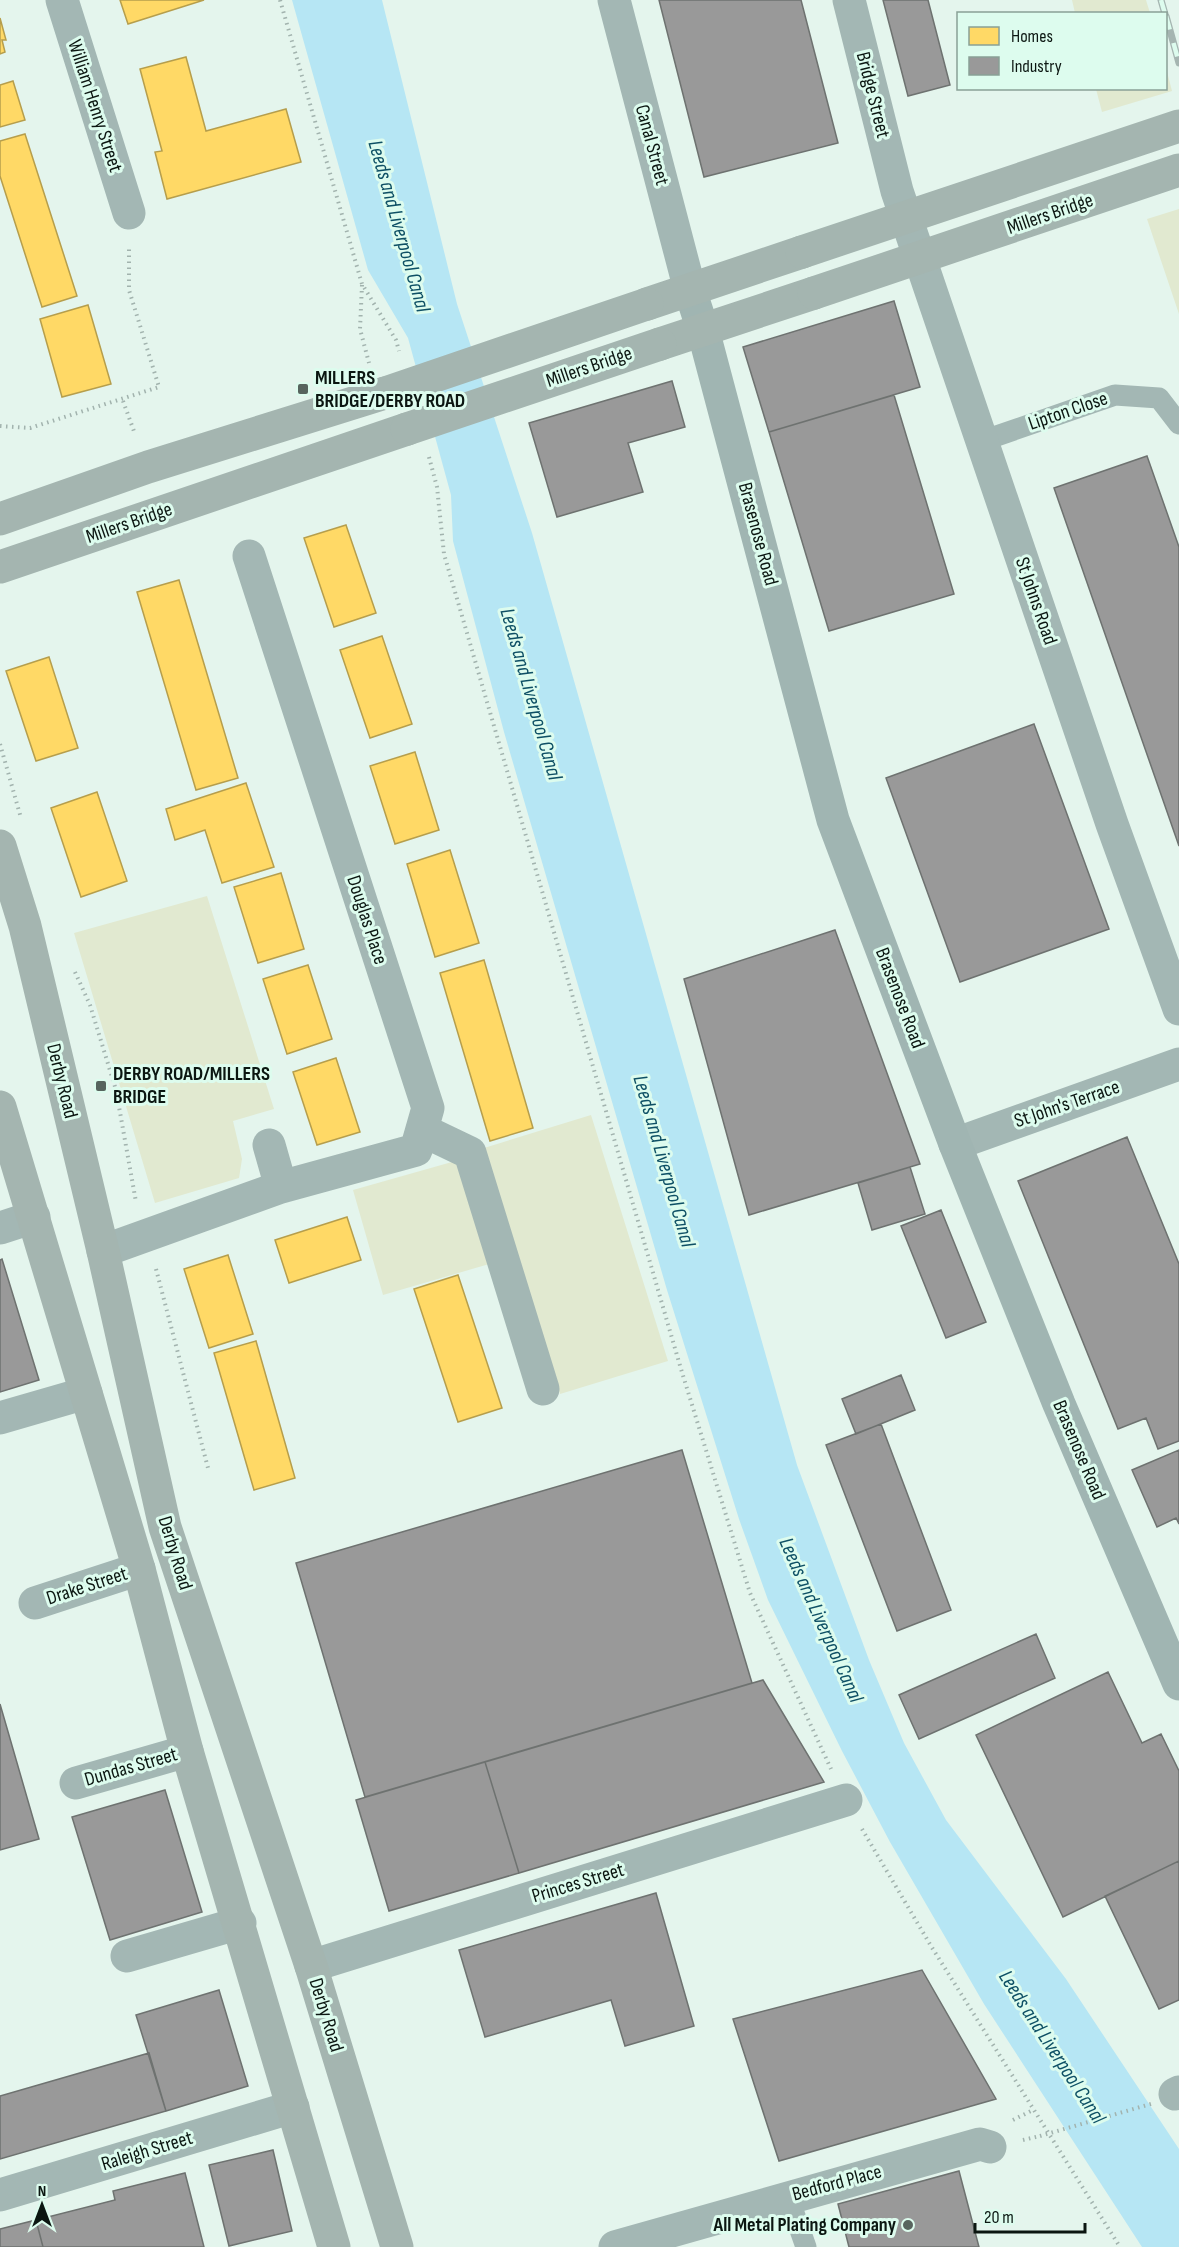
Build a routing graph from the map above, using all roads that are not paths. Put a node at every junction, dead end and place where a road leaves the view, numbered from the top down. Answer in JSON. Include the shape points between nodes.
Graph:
{"nodes":[{"id":1,"x":62,"y":0,"type":"edge"},
{"id":2,"x":614,"y":0,"type":"edge"},
{"id":3,"x":849,"y":0,"type":"edge"},
{"id":4,"x":1179,"y":126,"type":"edge"},
{"id":5,"x":1179,"y":170,"type":"edge"},
{"id":6,"x":897,"y":191,"type":"joint"},
{"id":7,"x":129,"y":213,"type":"road end"},
{"id":8,"x":690,"y":290,"type":"junction"},
{"id":9,"x":704,"y":330,"type":"junction"},
{"id":10,"x":1179,"y":424,"type":"edge"},
{"id":11,"x":982,"y":441,"type":"junction"},
{"id":12,"x":0,"y":519,"type":"edge"},
{"id":13,"x":249,"y":556,"type":"dead end"},
{"id":14,"x":0,"y":567,"type":"edge"},
{"id":15,"x":0,"y":846,"type":"edge"},
{"id":16,"x":1179,"y":1009,"type":"edge"},
{"id":17,"x":1179,"y":1065,"type":"edge"},
{"id":18,"x":0,"y":1107,"type":"edge"},
{"id":19,"x":422,"y":1130,"type":"junction"},
{"id":20,"x":955,"y":1144,"type":"junction"},
{"id":21,"x":268,"y":1146,"type":"dead end"},
{"id":22,"x":281,"y":1187,"type":"junction"},
{"id":23,"x":34,"y":1217,"type":"junction"},
{"id":24,"x":0,"y":1228,"type":"edge"},
{"id":25,"x":103,"y":1251,"type":"junction"},
{"id":26,"x":543,"y":1389,"type":"dead end"},
{"id":27,"x":86,"y":1393,"type":"junction"},
{"id":28,"x":0,"y":1418,"type":"edge"},
{"id":29,"x":139,"y":1569,"type":"junction"},
{"id":30,"x":35,"y":1603,"type":"dead end"},
{"id":31,"x":1179,"y":1684,"type":"edge"},
{"id":32,"x":187,"y":1751,"type":"junction"},
{"id":33,"x":76,"y":1784,"type":"dead end"},
{"id":34,"x":846,"y":1800,"type":"road end"},
{"id":35,"x":240,"y":1923,"type":"junction"},
{"id":36,"x":127,"y":1956,"type":"dead end"},
{"id":37,"x":311,"y":1966,"type":"junction"},
{"id":38,"x":293,"y":2107,"type":"junction"},
{"id":39,"x":990,"y":2147,"type":"dead end"},
{"id":40,"x":0,"y":2195,"type":"edge"},
{"id":41,"x":788,"y":2196,"type":"junction"},
{"id":42,"x":334,"y":2247,"type":"edge"},
{"id":43,"x":397,"y":2247,"type":"edge"},
{"id":44,"x":615,"y":2247,"type":"edge"},
{"id":45,"x":806,"y":2247,"type":"edge"}],
"edges":[{"from":1,"to":7,"type":"street","name":"William Henry Street"},
{"from":2,"to":8,"type":"street","name":"Canal Street"},
{"from":3,"to":6,"type":"street","name":"Bridge Street"},
{"from":4,"to":8,"type":"highway","name":"Millers Bridge","bridge":true},
{"from":5,"to":9,"type":"highway","name":"Millers Bridge","bridge":true},
{"from":6,"to":11,"type":"street","name":"St Johns Road"},
{"from":8,"to":9,"type":"main road","name":"Brasenose Road"},
{"from":8,"to":12,"type":"highway","name":"Millers Bridge","bridge":true,"via":[[382,394],[147,467]]},
{"from":9,"to":14,"type":"highway","name":"Millers Bridge","bridge":true,"via":[[417,441]]},
{"from":9,"to":20,"type":"main road","name":"Brasenose Road","via":[[833,820]]},
{"from":10,"to":11,"type":"lane","name":"Lipton Close","via":[[1159,398],[1115,395]]},
{"from":11,"to":16,"type":"street","name":"St Johns Road"},
{"from":13,"to":19,"type":"street","name":"Douglas Place","via":[[428,1108]]},
{"from":15,"to":25,"type":"highway","name":"Derby Road","via":[[25,926]]},
{"from":17,"to":20,"type":"street","name":"St John's Terrace"},
{"from":18,"to":23,"type":"highway","name":"Derby Road"},
{"from":19,"to":22,"type":"street","name":"Douglas Place","via":[[416,1150]]},
{"from":19,"to":26,"type":"street","via":[[470,1153]]},
{"from":20,"to":31,"type":"main road","name":"Brasenose Road","via":[[1059,1404]]},
{"from":21,"to":22,"type":"street"},
{"from":22,"to":25,"type":"street","name":"Douglas Place"},
{"from":23,"to":24,"type":"street"},
{"from":23,"to":27,"type":"highway","name":"Derby Road"},
{"from":25,"to":37,"type":"highway","name":"Derby Road","via":[[165,1527]]},
{"from":27,"to":28,"type":"street"},
{"from":27,"to":29,"type":"highway","name":"Derby Road"},
{"from":29,"to":30,"type":"street","name":"Drake Street"},
{"from":29,"to":32,"type":"highway","name":"Derby Road"},
{"from":32,"to":33,"type":"street","name":"Dundas Street"},
{"from":32,"to":35,"type":"highway","name":"Derby Road"},
{"from":34,"to":37,"type":"street","name":"Princes Street"},
{"from":35,"to":36,"type":"street"},
{"from":35,"to":38,"type":"highway","name":"Derby Road"},
{"from":37,"to":43,"type":"highway","name":"Derby Road"},
{"from":38,"to":40,"type":"street","name":"Raleigh Street"},
{"from":38,"to":42,"type":"highway","name":"Derby Road"},
{"from":39,"to":41,"type":"street","name":"Bedford Place","via":[[980,2144]]},
{"from":41,"to":44,"type":"street","name":"Bedford Place"},
{"from":41,"to":45,"type":"lane"}]}
